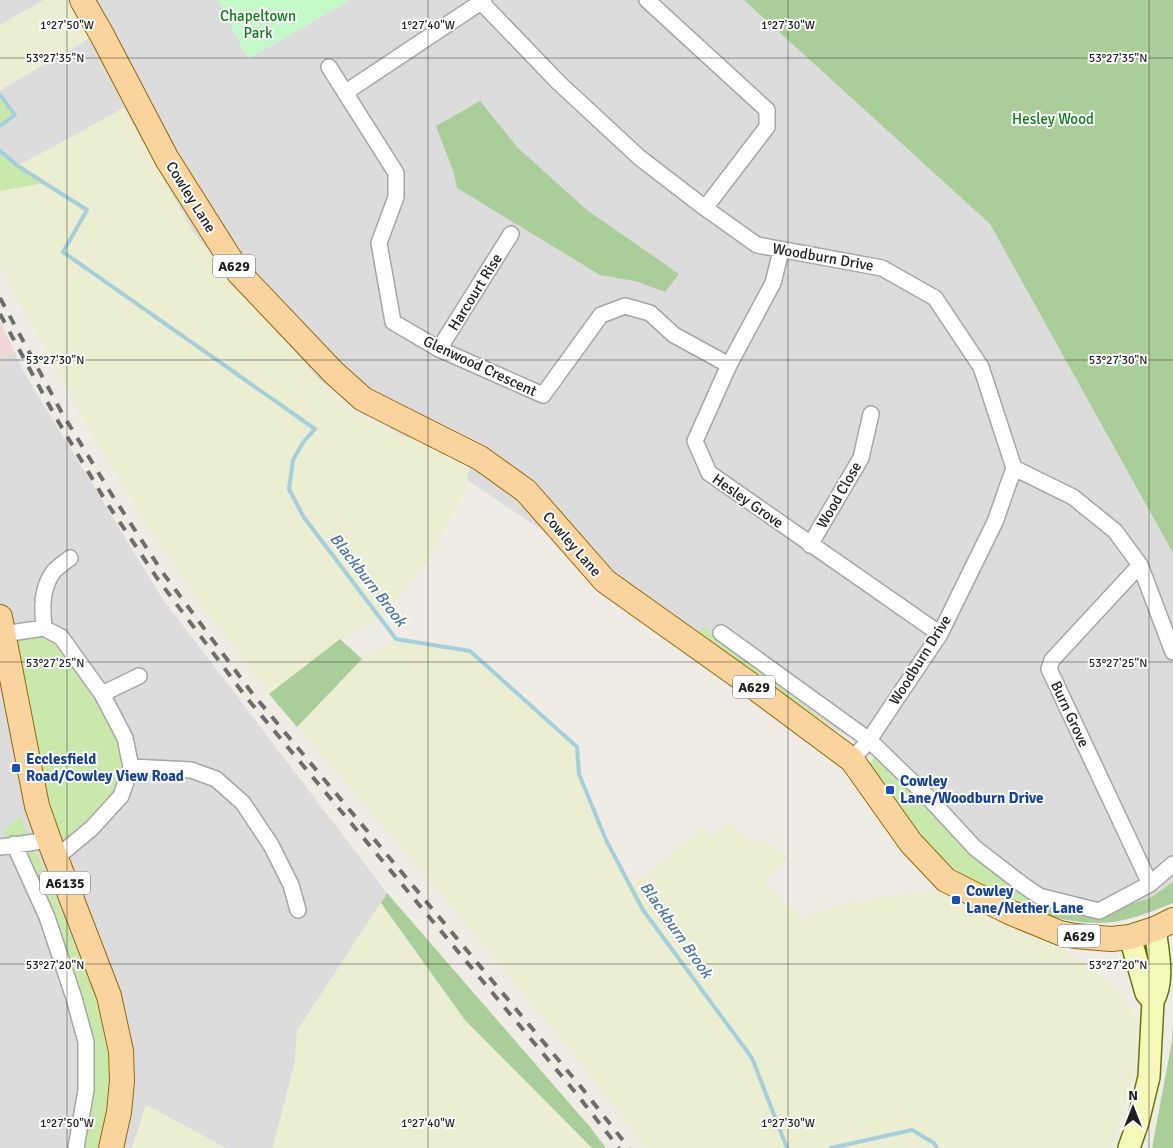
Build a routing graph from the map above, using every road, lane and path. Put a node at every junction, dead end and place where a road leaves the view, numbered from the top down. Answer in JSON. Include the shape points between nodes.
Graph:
{"nodes":[{"id":1,"x":82,"y":0,"type":"edge"},
{"id":2,"x":646,"y":0,"type":"edge"},
{"id":3,"x":482,"y":1,"type":"edge"},
{"id":4,"x":329,"y":67,"type":"dead end"},
{"id":5,"x":346,"y":92,"type":"junction"},
{"id":6,"x":705,"y":208,"type":"junction"},
{"id":7,"x":512,"y":234,"type":"dead end"},
{"id":8,"x":781,"y":251,"type":"junction"},
{"id":9,"x":439,"y":349,"type":"junction"},
{"id":10,"x":729,"y":365,"type":"junction"},
{"id":11,"x":871,"y":414,"type":"dead end"},
{"id":12,"x":1014,"y":468,"type":"junction"},
{"id":13,"x":810,"y":545,"type":"junction"},
{"id":14,"x":70,"y":558,"type":"dead end"},
{"id":15,"x":1140,"y":565,"type":"junction"},
{"id":16,"x":2,"y":626,"type":"edge"},
{"id":17,"x":44,"y":628,"type":"junction"},
{"id":18,"x":720,"y":633,"type":"dead end"},
{"id":19,"x":940,"y":634,"type":"junction"},
{"id":20,"x":1173,"y":652,"type":"edge"},
{"id":21,"x":141,"y":674,"type":"dead end"},
{"id":22,"x":102,"y":694,"type":"junction"},
{"id":23,"x":869,"y":740,"type":"junction"},
{"id":24,"x":852,"y":760,"type":"junction"},
{"id":25,"x":131,"y":767,"type":"junction"},
{"id":26,"x":7,"y":845,"type":"edge"},
{"id":27,"x":52,"y":849,"type":"junction"},
{"id":28,"x":1173,"y":864,"type":"edge"},
{"id":29,"x":1150,"y":884,"type":"junction"},
{"id":30,"x":298,"y":910,"type":"dead end"},
{"id":31,"x":1164,"y":924,"type":"edge"},
{"id":32,"x":1130,"y":937,"type":"junction"},
{"id":33,"x":1153,"y":1001,"type":"junction"},
{"id":34,"x":76,"y":1148,"type":"edge"},
{"id":35,"x":112,"y":1148,"type":"edge"},
{"id":36,"x":1128,"y":1148,"type":"edge"}],
"edges":[{"from":1,"to":24,"type":"main road","name":"Cowley Lane","number":"A629","via":[[167,159],[239,273],[334,373],[363,399],[480,458],[526,491],[605,581]]},
{"from":2,"to":6,"type":"street","via":[[767,110],[767,127]]},
{"from":3,"to":5,"type":"street"},
{"from":3,"to":6,"type":"street","name":"Woodburn Drive","via":[[559,82],[640,158]]},
{"from":4,"to":5,"type":"street","name":"Glenwood Crescent"},
{"from":5,"to":9,"type":"street","name":"Glenwood Crescent","via":[[396,173],[396,196],[379,243],[393,322]]},
{"from":6,"to":8,"type":"street","name":"Woodburn Drive","via":[[757,245]]},
{"from":7,"to":9,"type":"street","name":"Harcourt Rise"},
{"from":8,"to":10,"type":"street","name":"Hesley Grove","via":[[773,283]]},
{"from":8,"to":12,"type":"street","name":"Woodburn Drive","via":[[882,268],[935,298],[981,368]]},
{"from":9,"to":10,"type":"street","name":"Glenwood Crescent","via":[[543,395],[601,315],[625,306],[650,313],[674,335]]},
{"from":10,"to":13,"type":"street","name":"Hesley Grove","via":[[695,441],[708,473]]},
{"from":11,"to":13,"type":"street","name":"Wood Close","via":[[861,458]]},
{"from":12,"to":15,"type":"street","via":[[1073,497],[1115,531]]},
{"from":12,"to":19,"type":"street","name":"Woodburn Drive","via":[[996,522]]},
{"from":13,"to":19,"type":"street","name":"Hesley Grove"},
{"from":14,"to":17,"type":"street","via":[[54,571],[46,586],[42,610]]},
{"from":15,"to":20,"type":"street"},
{"from":15,"to":29,"type":"street","name":"Burn Grove","via":[[1052,660],[1049,669]]},
{"from":16,"to":17,"type":"street"},
{"from":16,"to":27,"type":"main road","number":"A6135","via":[[37,806]]},
{"from":17,"to":22,"type":"street","via":[[61,638]]},
{"from":18,"to":23,"type":"street"},
{"from":19,"to":23,"type":"street","name":"Woodburn Drive"},
{"from":21,"to":22,"type":"street"},
{"from":22,"to":25,"type":"street","via":[[125,738]]},
{"from":23,"to":24,"type":"street","name":"Woodburn Drive"},
{"from":23,"to":29,"type":"street","via":[[975,848],[1039,896],[1100,911]]},
{"from":24,"to":32,"type":"main road","name":"Cowley Lane","number":"A629","via":[[911,843],[946,880],[1060,933],[1111,939]]},
{"from":25,"to":27,"type":"street","via":[[121,796],[92,828]]},
{"from":25,"to":30,"type":"street","via":[[190,770],[216,779],[243,803],[271,845],[291,885]]},
{"from":26,"to":27,"type":"street"},
{"from":26,"to":34,"type":"street","via":[[47,917],[86,1042],[86,1090]]},
{"from":27,"to":35,"type":"main road","number":"A6135","via":[[109,996],[121,1051],[122,1081]]},
{"from":28,"to":29,"type":"street"},
{"from":31,"to":32,"type":"main road","name":"Cowley Lane","number":"A629"},
{"from":31,"to":33,"type":"main road","via":[[1158,992]]},
{"from":32,"to":33,"type":"main road","via":[[1146,993]]},
{"from":33,"to":36,"type":"main road","via":[[1149,1077]]}]}
